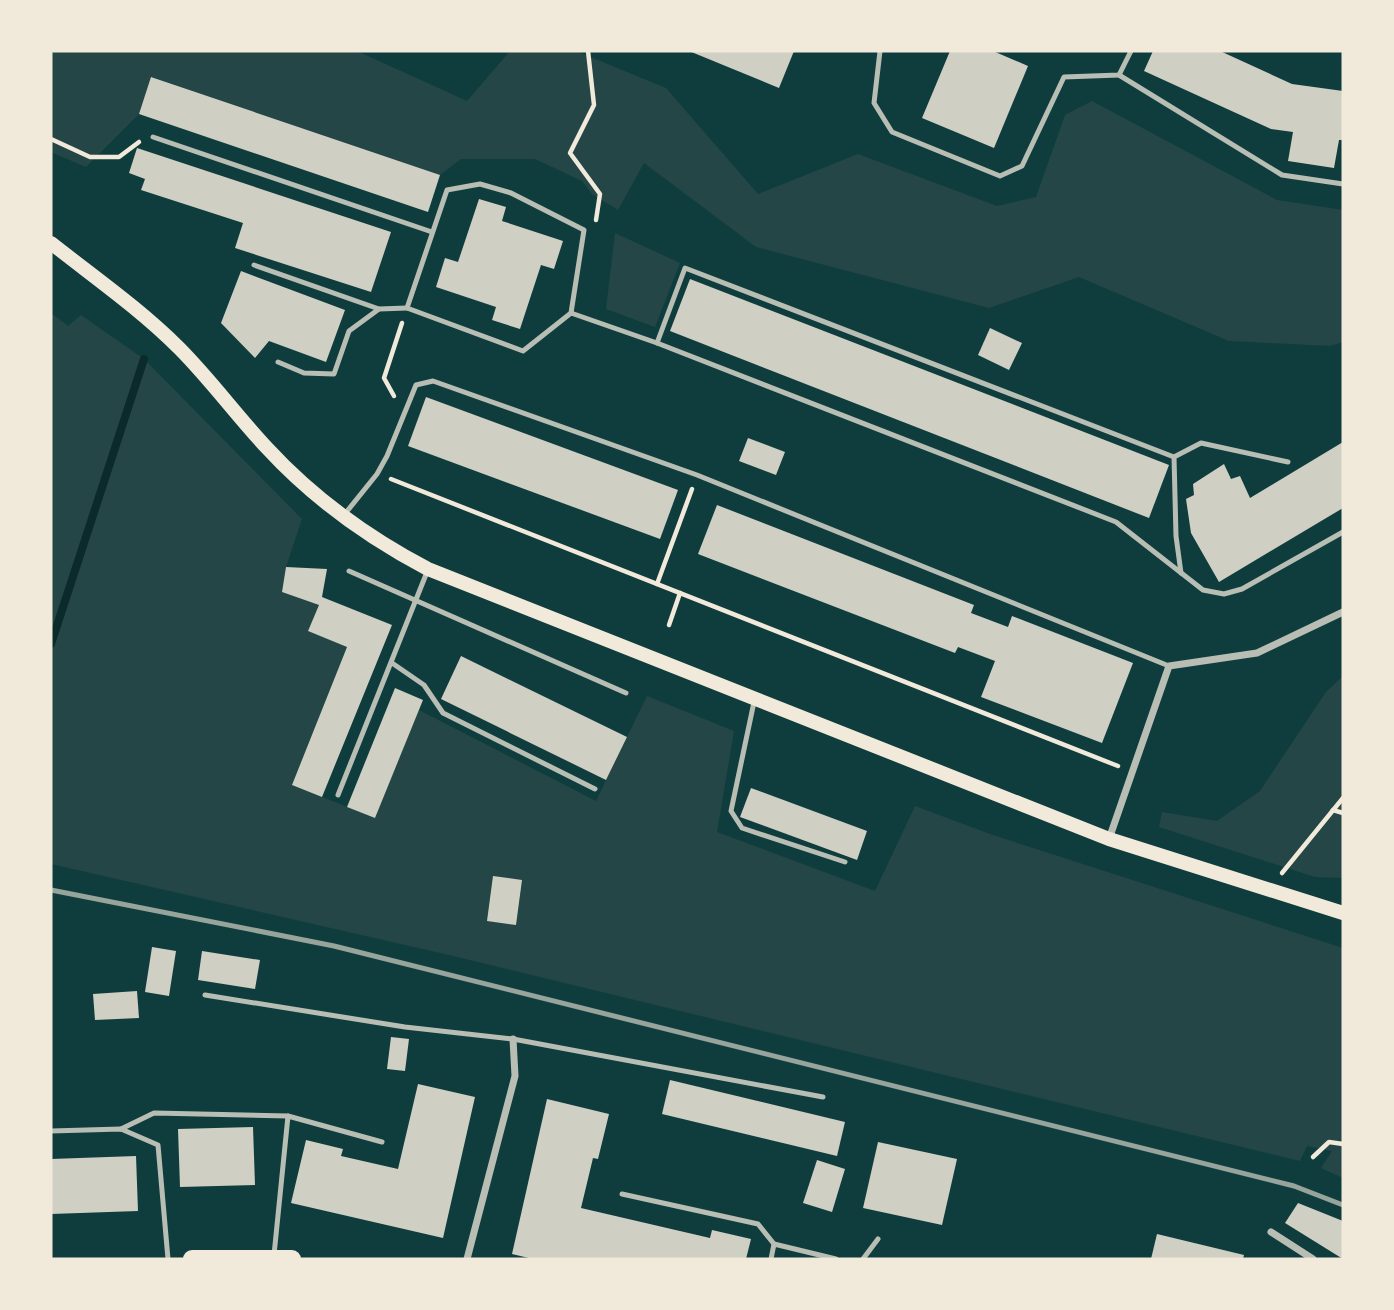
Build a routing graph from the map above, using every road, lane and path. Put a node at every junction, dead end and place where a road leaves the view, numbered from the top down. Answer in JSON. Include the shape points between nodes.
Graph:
{"nodes":[{"id":1,"x":588,"y":51,"type":"edge"},
{"id":2,"x":880,"y":51,"type":"edge"},
{"id":3,"x":1131,"y":51,"type":"edge"},
{"id":4,"x":1119,"y":75,"type":"junction"},
{"id":5,"x":153,"y":137,"type":"joint"},
{"id":6,"x":51,"y":139,"type":"edge"},
{"id":7,"x":1343,"y":184,"type":"edge"},
{"id":8,"x":597,"y":218,"type":"dead end"},
{"id":9,"x":432,"y":232,"type":"junction"},
{"id":10,"x":51,"y":243,"type":"edge"},
{"id":11,"x":254,"y":265,"type":"dead end"},
{"id":12,"x":407,"y":308,"type":"junction"},
{"id":13,"x":379,"y":309,"type":"junction"},
{"id":14,"x":571,"y":313,"type":"junction"},
{"id":15,"x":400,"y":329,"type":"dead end"},
{"id":16,"x":657,"y":343,"type":"junction"},
{"id":17,"x":278,"y":362,"type":"dead end"},
{"id":18,"x":384,"y":378,"type":"dead end"},
{"id":19,"x":1174,"y":457,"type":"junction"},
{"id":20,"x":1288,"y":462,"type":"dead end"},
{"id":21,"x":377,"y":474,"type":"junction"},
{"id":22,"x":697,"y":475,"type":"junction"},
{"id":23,"x":342,"y":517,"type":"junction"},
{"id":24,"x":1343,"y":532,"type":"edge"},
{"id":25,"x":428,"y":569,"type":"junction"},
{"id":26,"x":349,"y":571,"type":"dead end"},
{"id":27,"x":1181,"y":573,"type":"junction"},
{"id":28,"x":657,"y":584,"type":"junction"},
{"id":29,"x":680,"y":593,"type":"junction"},
{"id":30,"x":417,"y":601,"type":"junction"},
{"id":31,"x":1343,"y":612,"type":"edge"},
{"id":32,"x":669,"y":625,"type":"dead end"},
{"id":33,"x":392,"y":663,"type":"junction"},
{"id":34,"x":1169,"y":666,"type":"junction"},
{"id":35,"x":626,"y":693,"type":"dead end"},
{"id":36,"x":755,"y":698,"type":"junction"},
{"id":37,"x":1117,"y":765,"type":"dead end"},
{"id":38,"x":595,"y":789,"type":"dead end"},
{"id":39,"x":338,"y":795,"type":"dead end"},
{"id":40,"x":1343,"y":798,"type":"edge"},
{"id":41,"x":1333,"y":810,"type":"junction"},
{"id":42,"x":1343,"y":813,"type":"edge"},
{"id":43,"x":1109,"y":839,"type":"junction"},
{"id":44,"x":845,"y":862,"type":"dead end"},
{"id":45,"x":1282,"y":873,"type":"dead end"},
{"id":46,"x":1343,"y":913,"type":"edge"},
{"id":47,"x":205,"y":995,"type":"dead end"},
{"id":48,"x":513,"y":1039,"type":"junction"},
{"id":49,"x":823,"y":1097,"type":"dead end"},
{"id":50,"x":288,"y":1116,"type":"junction"},
{"id":51,"x":121,"y":1129,"type":"junction"},
{"id":52,"x":51,"y":1131,"type":"edge"},
{"id":53,"x":382,"y":1142,"type":"dead end"},
{"id":54,"x":1343,"y":1144,"type":"edge"},
{"id":55,"x":1313,"y":1157,"type":"dead end"},
{"id":56,"x":622,"y":1194,"type":"dead end"},
{"id":57,"x":1271,"y":1232,"type":"dead end"},
{"id":58,"x":878,"y":1239,"type":"dead end"},
{"id":59,"x":774,"y":1244,"type":"junction"},
{"id":60,"x":168,"y":1259,"type":"edge"},
{"id":61,"x":192,"y":1259,"type":"edge"},
{"id":62,"x":283,"y":1259,"type":"edge"},
{"id":63,"x":467,"y":1259,"type":"edge"},
{"id":64,"x":771,"y":1259,"type":"edge"},
{"id":65,"x":836,"y":1259,"type":"edge"},
{"id":66,"x":863,"y":1259,"type":"edge"},
{"id":67,"x":1313,"y":1259,"type":"edge"}],
"edges":[{"from":1,"to":8,"type":"path","via":[[594,105],[570,153],[600,194]]},
{"from":2,"to":4,"type":"lane","via":[[874,103],[892,132],[1000,176],[1022,166],[1064,76]]},
{"from":3,"to":4,"type":"lane"},
{"from":4,"to":7,"type":"lane","via":[[1282,175]]},
{"from":5,"to":6,"type":"path","via":[[134,143],[119,157],[90,157]]},
{"from":5,"to":9,"type":"lane"},
{"from":9,"to":12,"type":"lane"},
{"from":9,"to":14,"type":"lane","via":[[447,190],[480,184],[512,193],[584,230]]},
{"from":10,"to":23,"type":"main road","via":[[179,348],[269,450]]},
{"from":11,"to":13,"type":"lane"},
{"from":12,"to":13,"type":"lane"},
{"from":12,"to":14,"type":"lane","via":[[523,351]]},
{"from":13,"to":17,"type":"lane","via":[[349,331],[334,374],[304,373]]},
{"from":14,"to":16,"type":"lane"},
{"from":15,"to":18,"type":"path"},
{"from":16,"to":19,"type":"lane","via":[[685,268]]},
{"from":16,"to":27,"type":"lane","via":[[1116,522]]},
{"from":19,"to":20,"type":"lane","via":[[1201,443]]},
{"from":19,"to":27,"type":"lane"},
{"from":21,"to":22,"type":"lane","via":[[416,385],[433,381]]},
{"from":21,"to":23,"type":"lane"},
{"from":21,"to":28,"type":"path"},
{"from":22,"to":28,"type":"path"},
{"from":22,"to":34,"type":"lane"},
{"from":23,"to":25,"type":"main road"},
{"from":24,"to":27,"type":"lane","via":[[1242,589],[1223,594],[1203,590]]},
{"from":25,"to":30,"type":"lane"},
{"from":25,"to":36,"type":"main road"},
{"from":26,"to":30,"type":"lane"},
{"from":28,"to":29,"type":"path"},
{"from":29,"to":32,"type":"path"},
{"from":29,"to":37,"type":"path"},
{"from":30,"to":33,"type":"lane"},
{"from":30,"to":35,"type":"lane"},
{"from":31,"to":34,"type":"street","via":[[1257,653]]},
{"from":33,"to":38,"type":"lane","via":[[424,685],[443,713]]},
{"from":33,"to":39,"type":"lane"},
{"from":34,"to":43,"type":"street"},
{"from":36,"to":43,"type":"main road"},
{"from":36,"to":44,"type":"lane","via":[[731,811],[742,828]]},
{"from":40,"to":41,"type":"path"},
{"from":41,"to":42,"type":"path"},
{"from":41,"to":45,"type":"path"},
{"from":43,"to":46,"type":"main road"},
{"from":47,"to":48,"type":"lane"},
{"from":48,"to":49,"type":"lane"},
{"from":48,"to":63,"type":"street","via":[[515,1076]]},
{"from":50,"to":51,"type":"lane","via":[[154,1113]]},
{"from":50,"to":53,"type":"lane"},
{"from":50,"to":62,"type":"lane"},
{"from":51,"to":52,"type":"lane"},
{"from":51,"to":60,"type":"lane","via":[[158,1144]]},
{"from":54,"to":55,"type":"path","via":[[1329,1142]]},
{"from":56,"to":59,"type":"lane","via":[[758,1224]]},
{"from":57,"to":67,"type":"street"},
{"from":58,"to":66,"type":"lane"},
{"from":59,"to":64,"type":"lane"},
{"from":59,"to":65,"type":"lane"},
{"from":61,"to":62,"type":"main road"}]}
